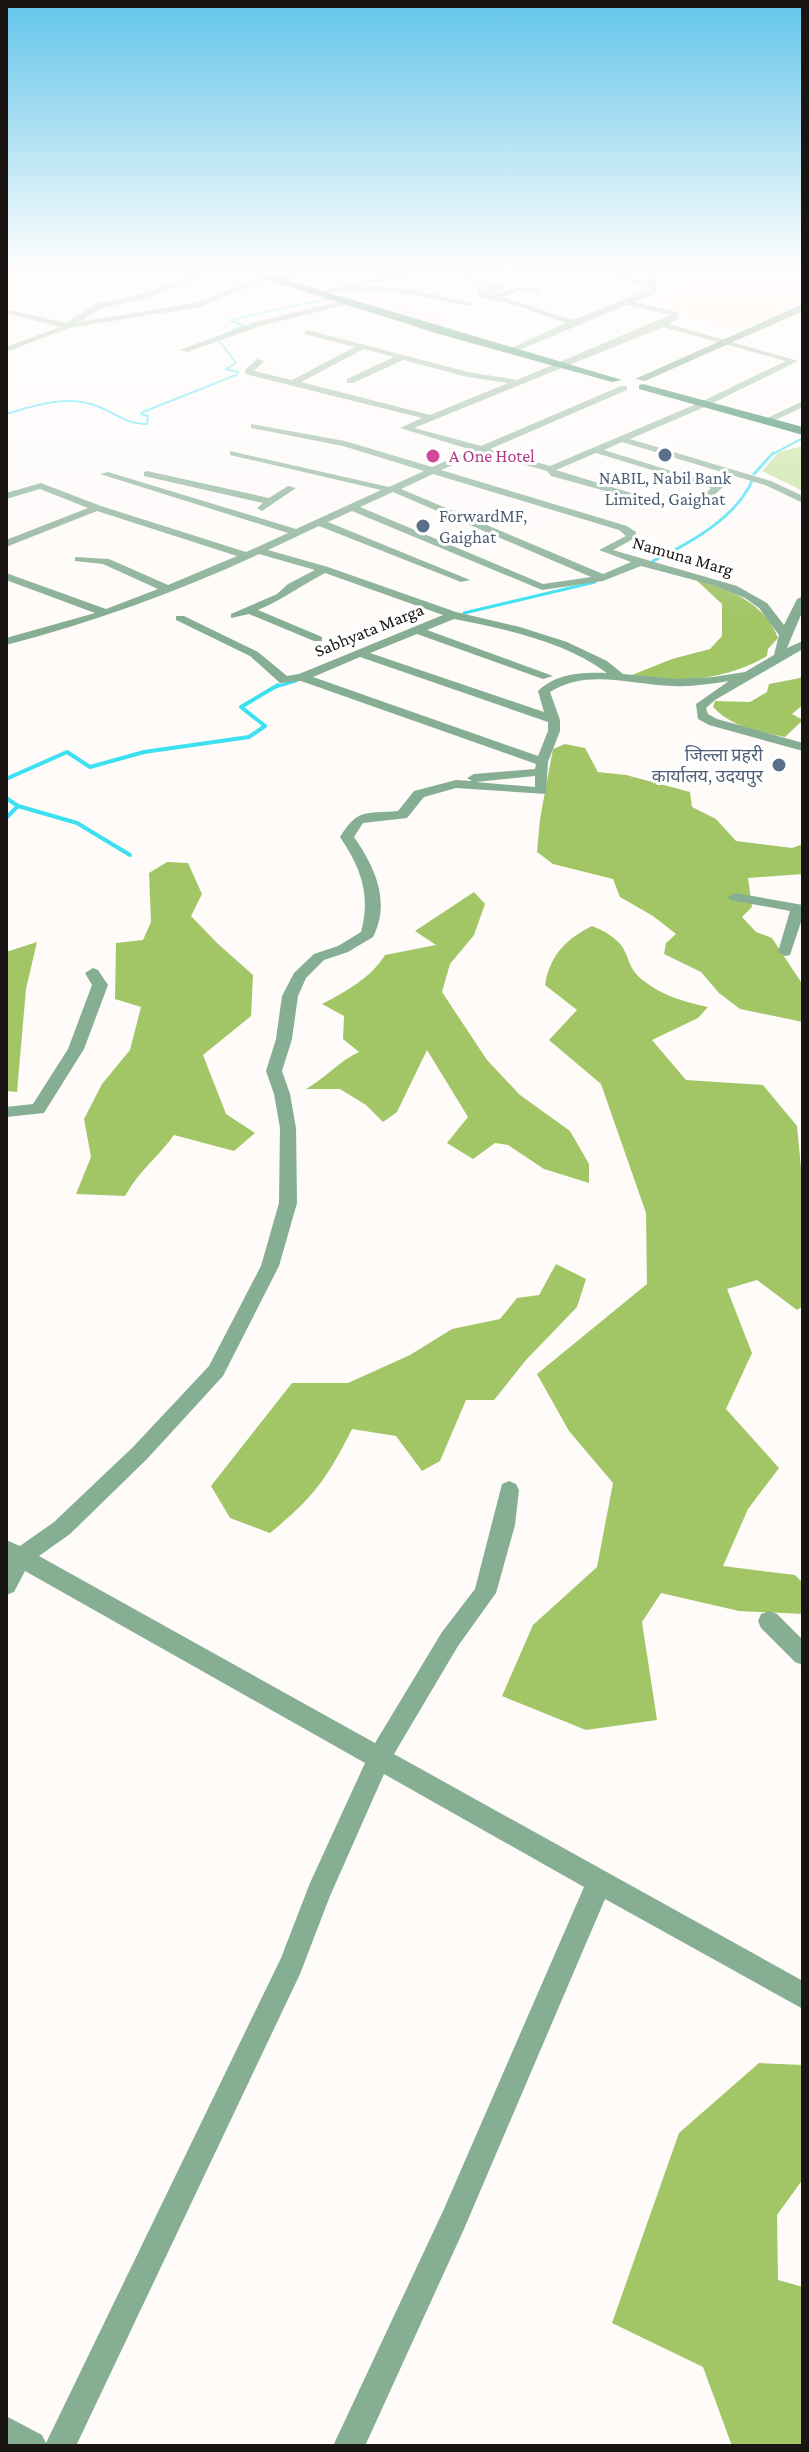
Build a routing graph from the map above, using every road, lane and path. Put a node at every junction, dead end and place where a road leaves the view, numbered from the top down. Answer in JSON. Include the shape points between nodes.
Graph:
{"nodes":[{"id":1,"x":307,"y":386,"type":"edge"},
{"id":2,"x":505,"y":386,"type":"edge"},
{"id":3,"x":615,"y":386,"type":"edge"},
{"id":4,"x":652,"y":386,"type":"edge"},
{"id":5,"x":742,"y":386,"type":"edge"},
{"id":6,"x":704,"y":404,"type":"junction"},
{"id":7,"x":803,"y":404,"type":"edge"},
{"id":8,"x":429,"y":417,"type":"junction"},
{"id":9,"x":766,"y":421,"type":"junction"},
{"id":10,"x":254,"y":426,"type":"dead end"},
{"id":11,"x":803,"y":431,"type":"edge"},
{"id":12,"x":620,"y":439,"type":"junction"},
{"id":13,"x":481,"y":449,"type":"junction"},
{"id":14,"x":595,"y":450,"type":"junction"},
{"id":15,"x":233,"y":453,"type":"dead end"},
{"id":16,"x":551,"y":469,"type":"junction"},
{"id":17,"x":431,"y":471,"type":"junction"},
{"id":18,"x":105,"y":474,"type":"dead end"},
{"id":19,"x":147,"y":474,"type":"dead end"},
{"id":20,"x":291,"y":488,"type":"dead end"},
{"id":21,"x":392,"y":490,"type":"junction"},
{"id":22,"x":6,"y":496,"type":"edge"},
{"id":23,"x":708,"y":496,"type":"dead end"},
{"id":24,"x":803,"y":500,"type":"edge"},
{"id":25,"x":272,"y":502,"type":"junction"},
{"id":26,"x":660,"y":505,"type":"dead end"},
{"id":27,"x":97,"y":508,"type":"junction"},
{"id":28,"x":353,"y":508,"type":"junction"},
{"id":29,"x":245,"y":517,"type":"junction"},
{"id":30,"x":321,"y":523,"type":"junction"},
{"id":31,"x":299,"y":533,"type":"junction"},
{"id":32,"x":6,"y":544,"type":"edge"},
{"id":33,"x":261,"y":551,"type":"junction"},
{"id":34,"x":247,"y":556,"type":"junction"},
{"id":35,"x":79,"y":559,"type":"dead end"},
{"id":36,"x":641,"y":562,"type":"junction"},
{"id":37,"x":324,"y":569,"type":"junction"},
{"id":38,"x":6,"y":576,"type":"edge"},
{"id":39,"x":603,"y":578,"type":"junction"},
{"id":40,"x":465,"y":580,"type":"dead end"},
{"id":41,"x":169,"y":590,"type":"junction"},
{"id":42,"x":801,"y":607,"type":"edge"},
{"id":43,"x":248,"y":610,"type":"junction"},
{"id":44,"x":106,"y":613,"type":"junction"},
{"id":45,"x":453,"y":615,"type":"junction"},
{"id":46,"x":235,"y":616,"type":"dead end"},
{"id":47,"x":180,"y":618,"type":"dead end"},
{"id":48,"x":416,"y":630,"type":"junction"},
{"id":49,"x":785,"y":635,"type":"junction"},
{"id":50,"x":318,"y":639,"type":"dead end"},
{"id":51,"x":6,"y":642,"type":"edge"},
{"id":52,"x":803,"y":644,"type":"edge"},
{"id":53,"x":359,"y":653,"type":"junction"},
{"id":54,"x":779,"y":657,"type":"junction"},
{"id":55,"x":618,"y":675,"type":"junction"},
{"id":56,"x":750,"y":675,"type":"junction"},
{"id":57,"x":547,"y":676,"type":"dead end"},
{"id":58,"x":302,"y":677,"type":"junction"},
{"id":59,"x":554,"y":720,"type":"junction"},
{"id":60,"x":803,"y":747,"type":"edge"},
{"id":61,"x":542,"y":767,"type":"junction"},
{"id":62,"x":735,"y":897,"type":"dead end"},
{"id":63,"x":801,"y":908,"type":"edge"},
{"id":64,"x":785,"y":952,"type":"dead end"},
{"id":65,"x":93,"y":973,"type":"dead end"},
{"id":66,"x":6,"y":1112,"type":"edge"},
{"id":67,"x":509,"y":1490,"type":"dead end"},
{"id":68,"x":14,"y":1553,"type":"edge"},
{"id":69,"x":6,"y":1585,"type":"edge"},
{"id":70,"x":769,"y":1621,"type":"dead end"},
{"id":71,"x":803,"y":1655,"type":"edge"},
{"id":72,"x":379,"y":1758,"type":"junction"},
{"id":73,"x":599,"y":1882,"type":"junction"},
{"id":74,"x":803,"y":1996,"type":"edge"},
{"id":75,"x":6,"y":2432,"type":"edge"},
{"id":76,"x":31,"y":2446,"type":"edge"},
{"id":77,"x":60,"y":2446,"type":"edge"},
{"id":78,"x":349,"y":2446,"type":"edge"}],
"edges":[{"from":1,"to":8,"type":"street"},
{"from":2,"to":8,"type":"street"},
{"from":3,"to":13,"type":"street"},
{"from":4,"to":6,"type":"main road"},
{"from":5,"to":6,"type":"street"},
{"from":6,"to":9,"type":"main road"},
{"from":6,"to":12,"type":"street"},
{"from":7,"to":9,"type":"street"},
{"from":8,"to":13,"type":"street","via":[[405,428]]},
{"from":9,"to":11,"type":"main road"},
{"from":10,"to":17,"type":"street","via":[[345,444]]},
{"from":12,"to":14,"type":"street"},
{"from":12,"to":24,"type":"street","via":[[768,483]]},
{"from":13,"to":16,"type":"street"},
{"from":13,"to":17,"type":"street"},
{"from":14,"to":16,"type":"street"},
{"from":14,"to":23,"type":"street","via":[[718,487]]},
{"from":15,"to":21,"type":"street"},
{"from":16,"to":26,"type":"street"},
{"from":17,"to":21,"type":"street"},
{"from":17,"to":36,"type":"street","name":"Namuna Marg","via":[[623,528],[630,538],[604,550]]},
{"from":18,"to":29,"type":"street"},
{"from":19,"to":25,"type":"street"},
{"from":20,"to":25,"type":"street"},
{"from":21,"to":28,"type":"street"},
{"from":21,"to":39,"type":"street"},
{"from":22,"to":27,"type":"street","via":[[41,486]]},
{"from":25,"to":29,"type":"street"},
{"from":27,"to":32,"type":"street"},
{"from":27,"to":34,"type":"street"},
{"from":28,"to":30,"type":"street"},
{"from":28,"to":39,"type":"street","via":[[542,587]]},
{"from":29,"to":31,"type":"street"},
{"from":30,"to":31,"type":"street"},
{"from":30,"to":40,"type":"street"},
{"from":31,"to":33,"type":"street"},
{"from":33,"to":34,"type":"street"},
{"from":33,"to":37,"type":"street","name":"Sabhyata Marga"},
{"from":34,"to":41,"type":"street"},
{"from":35,"to":41,"type":"street","via":[[105,561]]},
{"from":36,"to":39,"type":"street"},
{"from":36,"to":49,"type":"street","name":"Namuna Marg","via":[[742,591],[762,605]]},
{"from":37,"to":43,"type":"street"},
{"from":37,"to":45,"type":"street","name":"Sabhyata Marga"},
{"from":38,"to":44,"type":"street"},
{"from":41,"to":44,"type":"street"},
{"from":42,"to":49,"type":"street"},
{"from":43,"to":46,"type":"street"},
{"from":43,"to":50,"type":"street"},
{"from":44,"to":51,"type":"street"},
{"from":45,"to":48,"type":"street","name":"Sabhyata Marga"},
{"from":45,"to":55,"type":"street","via":[[584,653]]},
{"from":47,"to":58,"type":"street","via":[[254,654],[284,680]]},
{"from":48,"to":53,"type":"street","name":"Sabhyata Marga"},
{"from":48,"to":57,"type":"street"},
{"from":49,"to":54,"type":"street"},
{"from":52,"to":54,"type":"street"},
{"from":53,"to":58,"type":"street","name":"Sabhyata Marga"},
{"from":53,"to":59,"type":"street"},
{"from":54,"to":56,"type":"street"},
{"from":55,"to":56,"type":"street","via":[[638,682],[673,683]]},
{"from":55,"to":59,"type":"street","via":[[551,685],[544,691]]},
{"from":56,"to":60,"type":"street","via":[[711,697],[700,707],[702,716]]},
{"from":58,"to":61,"type":"street","name":"Sabhyata Marga"},
{"from":59,"to":61,"type":"street"},
{"from":61,"to":68,"type":"street","via":[[541,791],[456,784],[419,794],[402,815],[358,819],[347,837],[368,865],[374,917],[368,934],[319,957],[299,976],[290,996],[274,1071],[288,1128],[288,1203],[270,1266],[216,1371],[62,1528]]},
{"from":62,"to":63,"type":"street"},
{"from":63,"to":64,"type":"street"},
{"from":65,"to":66,"type":"street","via":[[100,985],[76,1049],[60,1075],[38,1109]]},
{"from":67,"to":72,"type":"street","via":[[485,1593],[450,1639]]},
{"from":68,"to":69,"type":"street"},
{"from":68,"to":72,"type":"street"},
{"from":70,"to":71,"type":"street"},
{"from":72,"to":73,"type":"street"},
{"from":72,"to":77,"type":"street","via":[[291,1965]]},
{"from":73,"to":74,"type":"street"},
{"from":73,"to":78,"type":"street","via":[[473,2177]]},
{"from":75,"to":76,"type":"street"}]}
